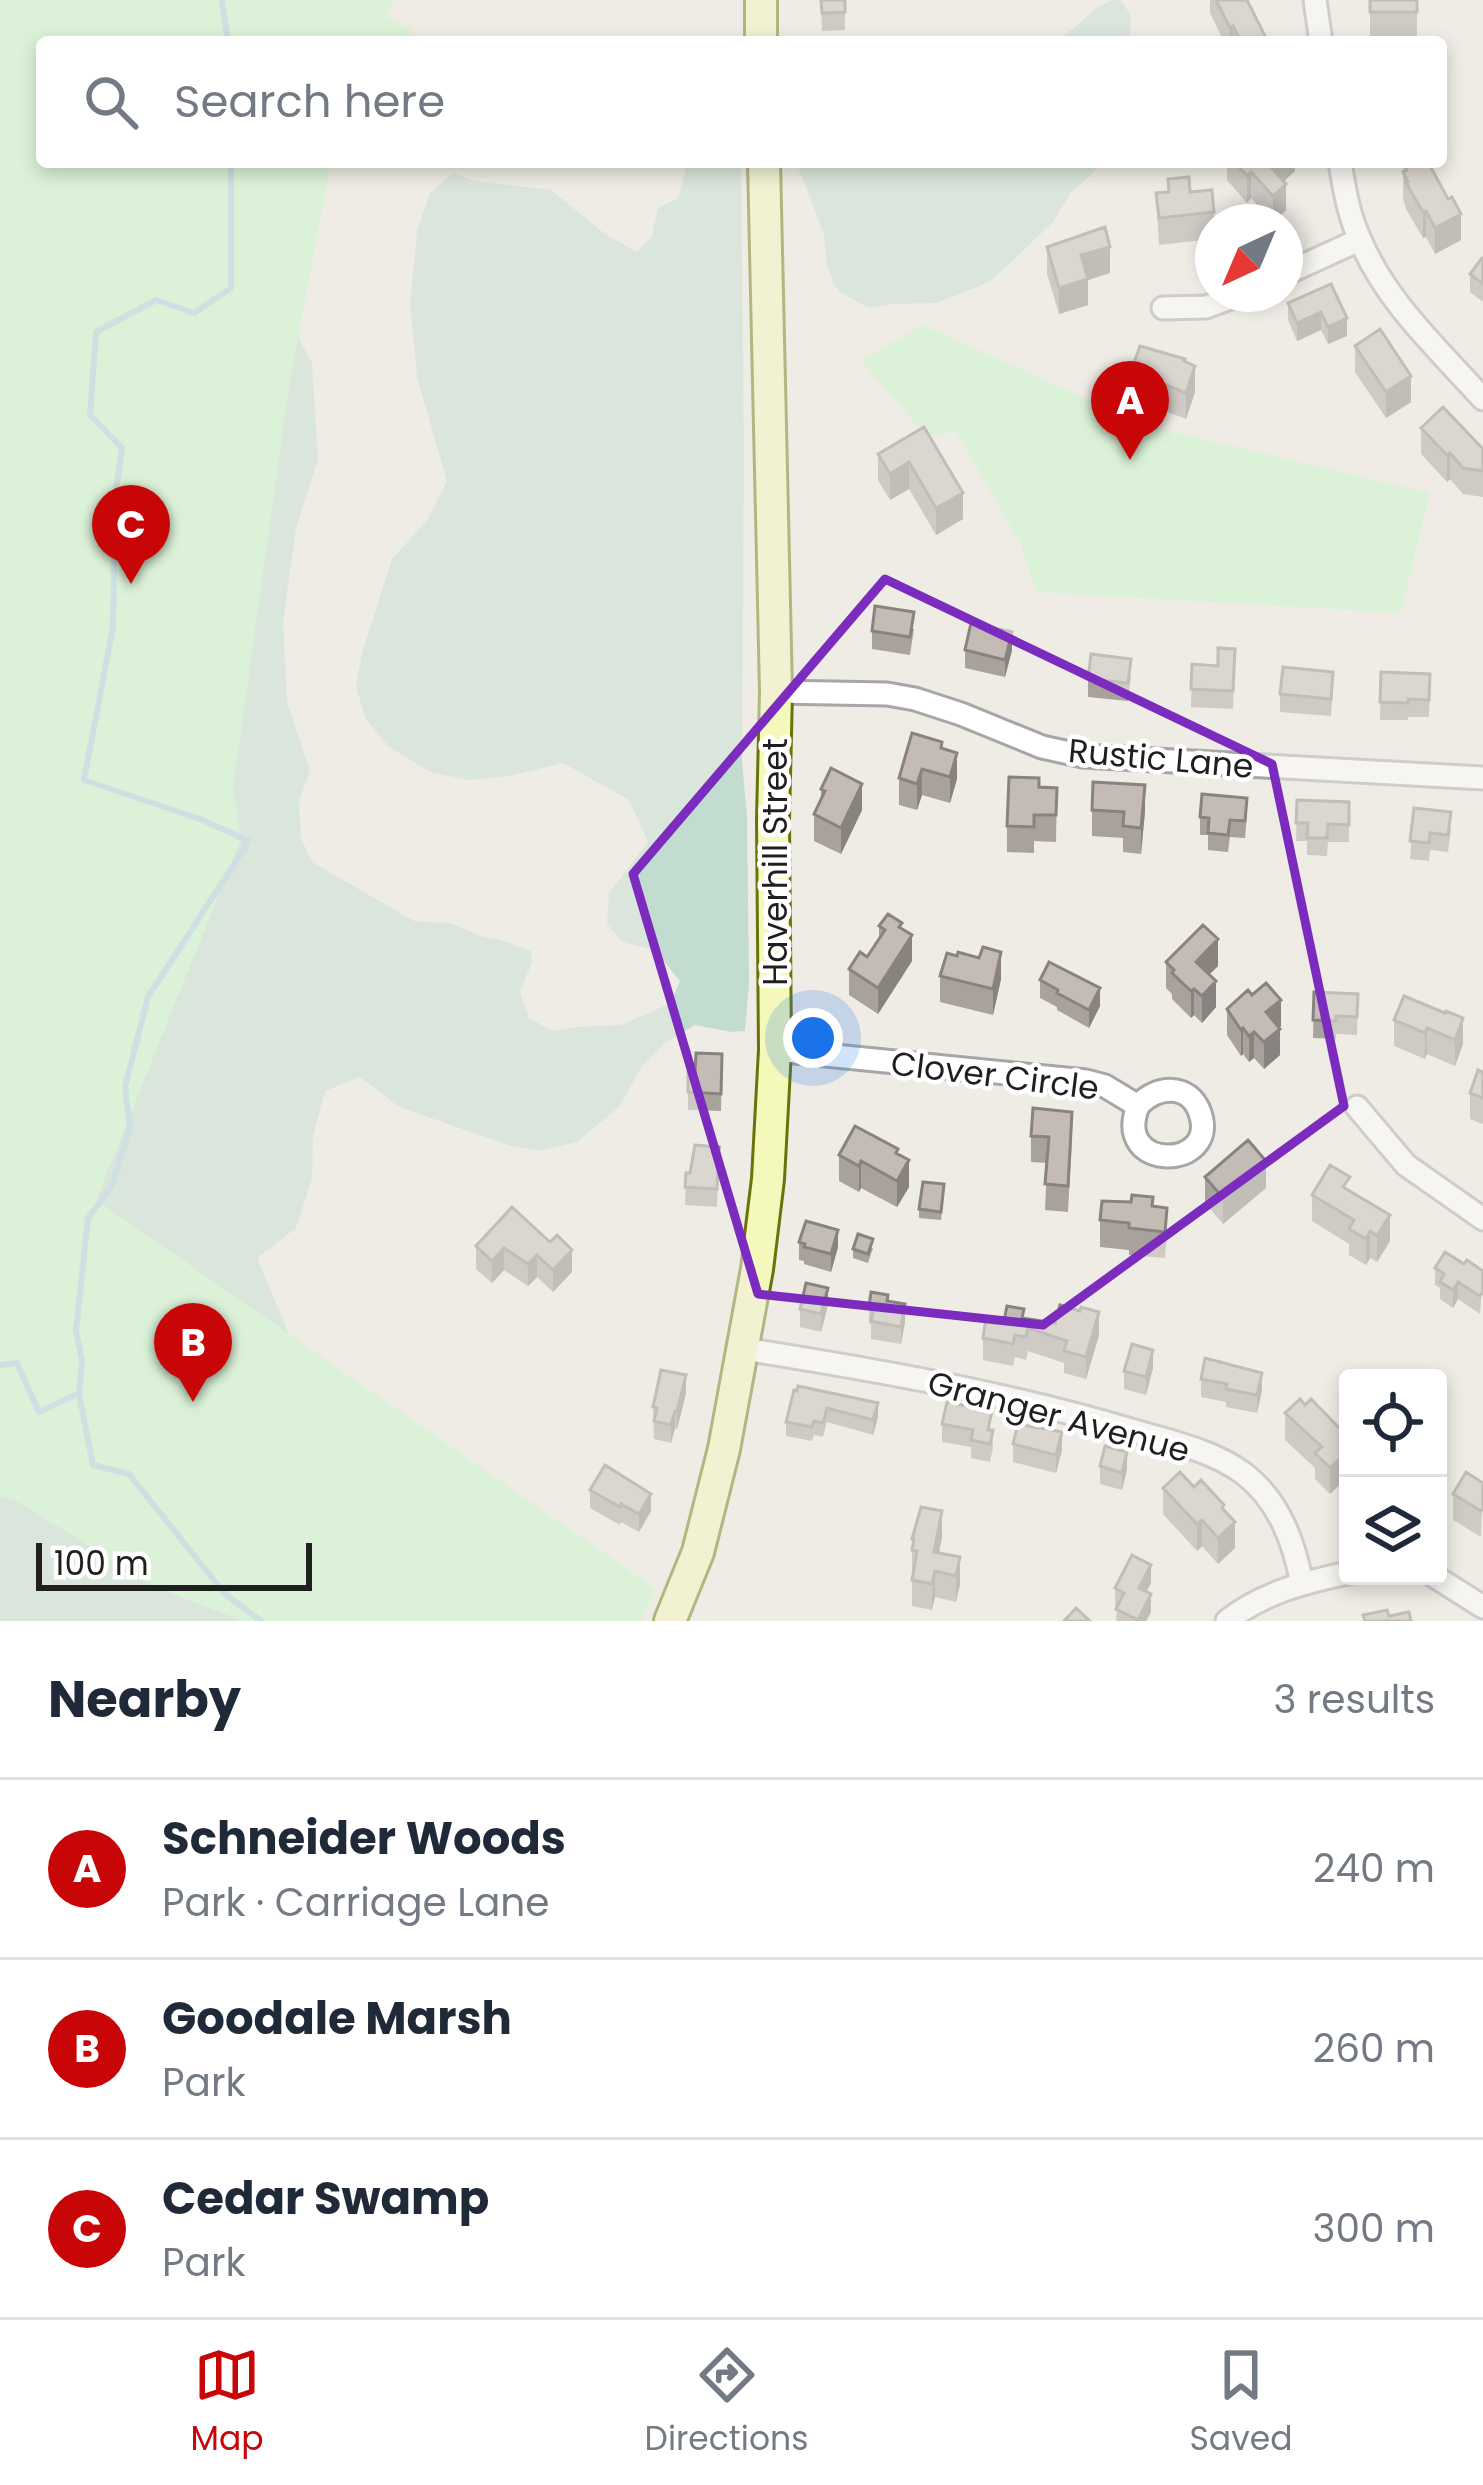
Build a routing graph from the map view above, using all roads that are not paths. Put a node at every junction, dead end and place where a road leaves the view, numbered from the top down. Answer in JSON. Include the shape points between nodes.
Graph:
{"nodes":[{"id":1,"x":760,"y":0,"type":"edge"},
{"id":2,"x":1316,"y":0,"type":"edge"},
{"id":3,"x":761,"y":36,"type":"edge"},
{"id":4,"x":1320,"y":36,"type":"edge"},
{"id":5,"x":764,"y":168,"type":"edge"},
{"id":6,"x":1341,"y":168,"type":"edge"},
{"id":7,"x":1359,"y":240,"type":"junction"},
{"id":8,"x":1303,"y":266,"type":"edge"},
{"id":9,"x":1163,"y":308,"type":"dead end"},
{"id":10,"x":1195,"y":308,"type":"edge"},
{"id":11,"x":1483,"y":399,"type":"edge"},
{"id":12,"x":776,"y":692,"type":"junction"},
{"id":13,"x":1483,"y":778,"type":"edge"},
{"id":14,"x":775,"y":1050,"type":"junction"},
{"id":15,"x":1138,"y":1106,"type":"dead end"},
{"id":16,"x":1357,"y":1107,"type":"dead end"},
{"id":17,"x":1483,"y":1219,"type":"edge"},
{"id":18,"x":744,"y":1349,"type":"junction"},
{"id":19,"x":1339,"y":1575,"type":"edge"},
{"id":20,"x":1302,"y":1584,"type":"junction"},
{"id":21,"x":1447,"y":1584,"type":"edge"},
{"id":22,"x":1483,"y":1607,"type":"edge"},
{"id":23,"x":670,"y":1621,"type":"edge"},
{"id":24,"x":1227,"y":1621,"type":"edge"}],
"edges":[{"from":1,"to":3,"type":"street"},
{"from":2,"to":4,"type":"street"},
{"from":5,"to":12,"type":"street","name":"Haverhill Street"},
{"from":6,"to":7,"type":"street"},
{"from":7,"to":8,"type":"street"},
{"from":7,"to":11,"type":"street","via":[[1393,298]]},
{"from":9,"to":10,"type":"street"},
{"from":12,"to":13,"type":"street","name":"Rustic Lane","via":[[915,699],[1083,756]]},
{"from":12,"to":14,"type":"street","name":"Haverhill Street"},
{"from":14,"to":15,"type":"street","name":"Clover Circle","via":[[1059,1077],[1105,1086]]},
{"from":14,"to":18,"type":"street","name":"Haverhill Street","via":[[763,1226]]},
{"from":16,"to":17,"type":"street","via":[[1406,1165]]},
{"from":18,"to":20,"type":"street","name":"Granger Avenue","via":[[990,1392],[1196,1450],[1263,1492],[1291,1540]]},
{"from":18,"to":23,"type":"street","name":"Haverhill Street","via":[[709,1511]]},
{"from":19,"to":20,"type":"street"},
{"from":20,"to":24,"type":"street"},
{"from":21,"to":22,"type":"street"}]}
